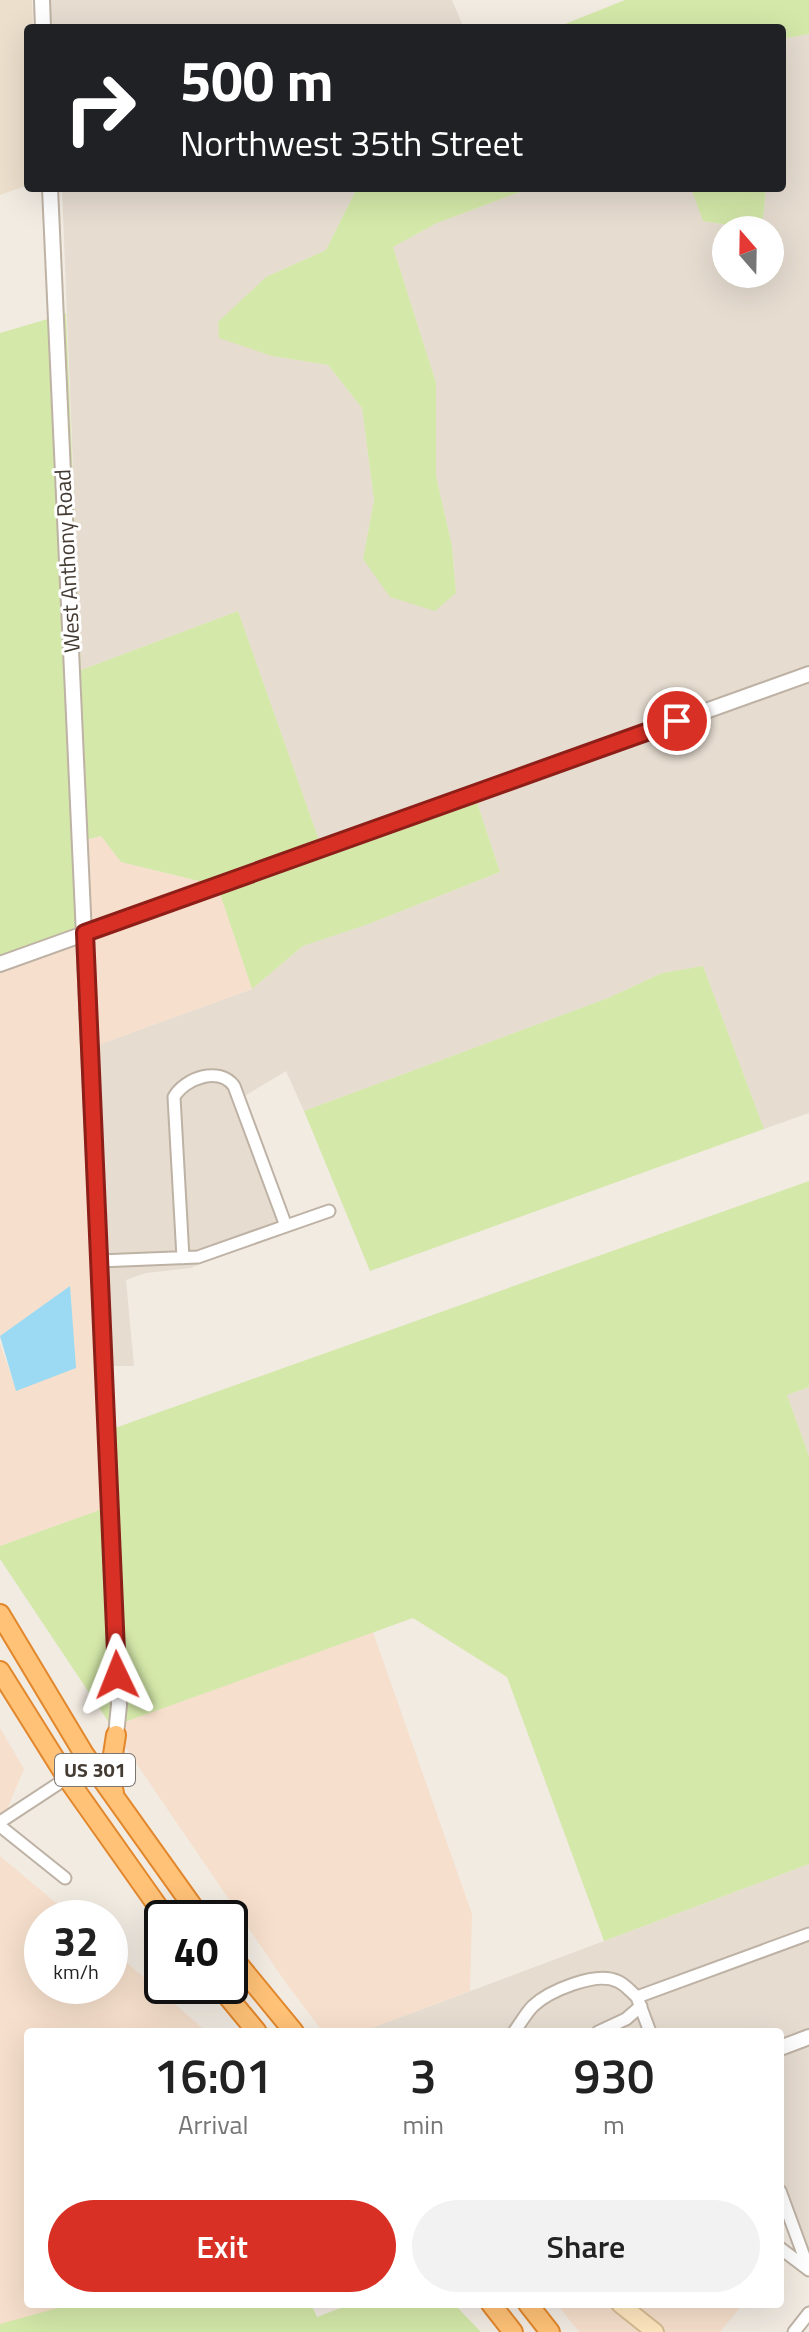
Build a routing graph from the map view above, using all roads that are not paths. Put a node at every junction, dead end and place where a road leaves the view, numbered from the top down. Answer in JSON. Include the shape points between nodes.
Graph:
{"nodes":[{"id":1,"x":42,"y":0,"type":"edge"},
{"id":2,"x":43,"y":24,"type":"edge"},
{"id":3,"x":50,"y":192,"type":"edge"},
{"id":4,"x":809,"y":674,"type":"edge"},
{"id":5,"x":85,"y":933,"type":"junction"},
{"id":6,"x":0,"y":964,"type":"edge"},
{"id":7,"x":329,"y":1211,"type":"dead end"},
{"id":8,"x":286,"y":1226,"type":"junction"},
{"id":9,"x":183,"y":1258,"type":"junction"},
{"id":10,"x":99,"y":1261,"type":"junction"},
{"id":11,"x":0,"y":1614,"type":"edge"},
{"id":12,"x":0,"y":1671,"type":"edge"},
{"id":13,"x":116,"y":1735,"type":"junction"},
{"id":14,"x":84,"y":1754,"type":"junction"},
{"id":15,"x":67,"y":1778,"type":"junction"},
{"id":16,"x":115,"y":1800,"type":"junction"},
{"id":17,"x":0,"y":1824,"type":"edge"},
{"id":18,"x":110,"y":1841,"type":"junction"},
{"id":19,"x":65,"y":1878,"type":"dead end"},
{"id":20,"x":153,"y":1900,"type":"edge"},
{"id":21,"x":163,"y":1900,"type":"edge"},
{"id":22,"x":188,"y":1900,"type":"edge"},
{"id":23,"x":809,"y":1934,"type":"edge"},
{"id":24,"x":248,"y":1976,"type":"edge"},
{"id":25,"x":248,"y":1992,"type":"edge"},
{"id":26,"x":639,"y":2002,"type":"junction"},
{"id":27,"x":234,"y":2004,"type":"edge"},
{"id":28,"x":254,"y":2028,"type":"edge"},
{"id":29,"x":287,"y":2028,"type":"edge"},
{"id":30,"x":291,"y":2028,"type":"edge"},
{"id":31,"x":517,"y":2028,"type":"edge"},
{"id":32,"x":607,"y":2028,"type":"edge"},
{"id":33,"x":649,"y":2028,"type":"edge"},
{"id":34,"x":809,"y":2037,"type":"edge"},
{"id":35,"x":784,"y":2046,"type":"edge"},
{"id":36,"x":784,"y":2202,"type":"edge"},
{"id":37,"x":784,"y":2251,"type":"edge"},
{"id":38,"x":809,"y":2270,"type":"edge"},
{"id":39,"x":494,"y":2308,"type":"edge"},
{"id":40,"x":531,"y":2308,"type":"edge"},
{"id":41,"x":625,"y":2308,"type":"edge"},
{"id":42,"x":809,"y":2313,"type":"edge"},
{"id":43,"x":513,"y":2332,"type":"edge"},
{"id":44,"x":550,"y":2332,"type":"edge"},
{"id":45,"x":655,"y":2332,"type":"edge"},
{"id":46,"x":794,"y":2332,"type":"edge"}],
"edges":[{"from":1,"to":2,"type":"street"},
{"from":3,"to":5,"type":"street","name":"West Anthony Road"},
{"from":4,"to":5,"type":"street"},
{"from":5,"to":6,"type":"street"},
{"from":5,"to":10,"type":"street","name":"West Anthony Road"},
{"from":7,"to":8,"type":"street"},
{"from":8,"to":9,"type":"street"},
{"from":8,"to":9,"type":"street","via":[[234,1086],[227,1078],[212,1075],[186,1084],[174,1097]]},
{"from":9,"to":10,"type":"street"},
{"from":10,"to":13,"type":"street","name":"West Anthony Road","via":[[119,1705]]},
{"from":11,"to":14,"type":"highway","number":"US 301"},
{"from":12,"to":15,"type":"highway","number":"US 301"},
{"from":13,"to":14,"type":"highway","via":[[105,1750]]},
{"from":13,"to":16,"type":"highway","via":[[110,1774]]},
{"from":14,"to":16,"type":"highway","number":"US 301"},
{"from":15,"to":16,"type":"highway","via":[[93,1782]]},
{"from":15,"to":17,"type":"street"},
{"from":15,"to":18,"type":"highway","number":"US 301"},
{"from":16,"to":22,"type":"highway","number":"US 301"},
{"from":17,"to":19,"type":"street"},
{"from":18,"to":20,"type":"highway","number":"US 301"},
{"from":18,"to":21,"type":"highway","via":[[126,1848]]},
{"from":23,"to":26,"type":"street"},
{"from":24,"to":30,"type":"highway"},
{"from":25,"to":29,"type":"highway","via":[[270,2019]]},
{"from":26,"to":31,"type":"street","via":[[620,1981],[609,1978],[571,1985],[533,2006]]},
{"from":26,"to":32,"type":"street","via":[[626,2019]]},
{"from":26,"to":33,"type":"street"},
{"from":27,"to":28,"type":"highway"},
{"from":34,"to":35,"type":"street"},
{"from":36,"to":38,"type":"street"},
{"from":37,"to":38,"type":"street"},
{"from":39,"to":43,"type":"highway"},
{"from":40,"to":44,"type":"highway"},
{"from":41,"to":45,"type":"main road"},
{"from":42,"to":46,"type":"street"}]}
